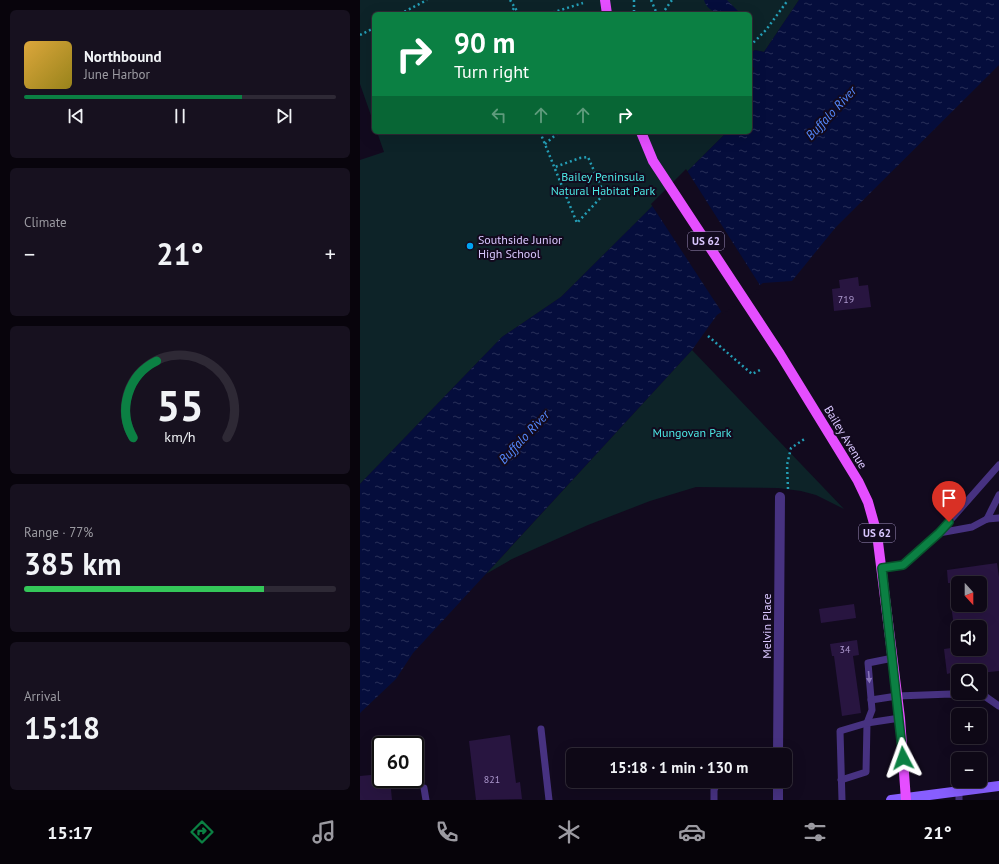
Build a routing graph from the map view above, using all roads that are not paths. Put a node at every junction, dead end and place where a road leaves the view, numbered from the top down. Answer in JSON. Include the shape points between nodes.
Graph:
{"nodes":[{"id":1,"x":605,"y":0,"type":"edge"},
{"id":2,"x":607,"y":12,"type":"edge"},
{"id":3,"x":642,"y":134,"type":"edge"},
{"id":4,"x":999,"y":465,"type":"edge"},
{"id":5,"x":999,"y":494,"type":"edge"},
{"id":6,"x":780,"y":497,"type":"road end"},
{"id":7,"x":999,"y":518,"type":"edge"},
{"id":8,"x":987,"y":519,"type":"junction"},
{"id":9,"x":939,"y":533,"type":"junction"},
{"id":10,"x":882,"y":568,"type":"junction"},
{"id":11,"x":893,"y":658,"type":"junction"},
{"id":12,"x":897,"y":696,"type":"junction"},
{"id":13,"x":871,"y":700,"type":"junction"},
{"id":14,"x":999,"y":706,"type":"edge"},
{"id":15,"x":900,"y":718,"type":"junction"},
{"id":16,"x":866,"y":724,"type":"junction"},
{"id":17,"x":541,"y":729,"type":"dead end"},
{"id":18,"x":778,"y":748,"type":"edge"},
{"id":19,"x":841,"y":780,"type":"junction"},
{"id":20,"x":999,"y":786,"type":"edge"},
{"id":21,"x":424,"y":788,"type":"dead end"},
{"id":22,"x":715,"y":788,"type":"edge"},
{"id":23,"x":778,"y":788,"type":"edge"},
{"id":24,"x":959,"y":796,"type":"edge"},
{"id":25,"x":906,"y":799,"type":"edge"},
{"id":26,"x":426,"y":800,"type":"edge"},
{"id":27,"x":549,"y":800,"type":"edge"},
{"id":28,"x":714,"y":800,"type":"edge"},
{"id":29,"x":778,"y":800,"type":"edge"},
{"id":30,"x":842,"y":800,"type":"edge"},
{"id":31,"x":891,"y":800,"type":"edge"}],
"edges":[{"from":1,"to":2,"type":"main road"},
{"from":3,"to":10,"type":"main road","name":"Bailey Avenue","number":"US 62","via":[[653,161],[746,302],[858,481],[868,502],[877,534]]},
{"from":4,"to":9,"type":"lane"},
{"from":5,"to":8,"type":"lane"},
{"from":6,"to":18,"type":"street","name":"Melvin Place"},
{"from":7,"to":8,"type":"lane"},
{"from":8,"to":9,"type":"lane","via":[[972,527]]},
{"from":9,"to":10,"type":"lane","via":[[903,565]]},
{"from":10,"to":11,"type":"main road","name":"Bailey Avenue","number":"US 62"},
{"from":11,"to":12,"type":"main road","name":"Bailey Avenue","number":"US 62"},
{"from":11,"to":13,"type":"lane","one_way":true,"via":[[868,663]]},
{"from":12,"to":13,"type":"lane"},
{"from":12,"to":14,"type":"lane","via":[[986,696]]},
{"from":12,"to":15,"type":"main road","name":"Bailey Avenue","number":"US 62"},
{"from":13,"to":16,"type":"lane","via":[[872,710]]},
{"from":15,"to":16,"type":"lane"},
{"from":15,"to":25,"type":"main road","name":"Bailey Avenue","number":"US 62"},
{"from":16,"to":19,"type":"lane","via":[[866,772]]},
{"from":16,"to":19,"type":"lane","via":[[840,731]]},
{"from":17,"to":27,"type":"lane"},
{"from":19,"to":30,"type":"lane"},
{"from":20,"to":24,"type":"main road"},
{"from":21,"to":26,"type":"lane"},
{"from":22,"to":28,"type":"lane"},
{"from":23,"to":29,"type":"street"},
{"from":24,"to":25,"type":"main road"},
{"from":25,"to":31,"type":"main road"}]}
